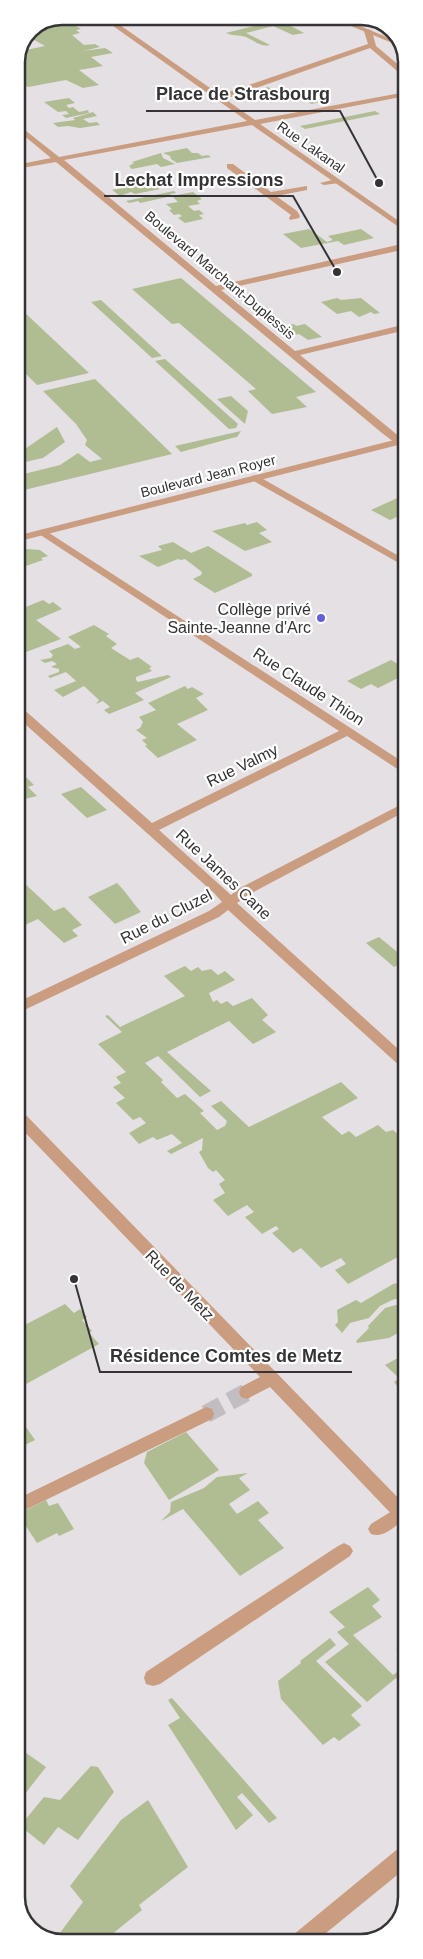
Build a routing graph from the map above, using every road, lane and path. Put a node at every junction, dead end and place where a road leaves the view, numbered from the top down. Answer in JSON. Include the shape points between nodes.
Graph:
{"nodes":[{"id":1,"x":115,"y":25,"type":"edge"},
{"id":2,"x":352,"y":25,"type":"edge"},
{"id":3,"x":368,"y":32,"type":"junction"},
{"id":4,"x":391,"y":41,"type":"edge"},
{"id":5,"x":371,"y":45,"type":"junction"},
{"id":6,"x":398,"y":67,"type":"edge"},
{"id":7,"x":398,"y":96,"type":"edge"},
{"id":8,"x":218,"y":98,"type":"junction"},
{"id":9,"x":253,"y":123,"type":"junction"},
{"id":10,"x":25,"y":132,"type":"edge"},
{"id":11,"x":59,"y":159,"type":"junction"},
{"id":12,"x":25,"y":166,"type":"edge"},
{"id":13,"x":230,"y":166,"type":"dead end"},
{"id":14,"x":336,"y":181,"type":"junction"},
{"id":15,"x":324,"y":183,"type":"dead end"},
{"id":16,"x":304,"y":188,"type":"dead end"},
{"id":17,"x":270,"y":195,"type":"junction"},
{"id":18,"x":293,"y":218,"type":"dead end"},
{"id":19,"x":398,"y":224,"type":"edge"},
{"id":20,"x":398,"y":248,"type":"edge"},
{"id":21,"x":215,"y":289,"type":"junction"},
{"id":22,"x":398,"y":329,"type":"edge"},
{"id":23,"x":293,"y":354,"type":"junction"},
{"id":24,"x":398,"y":437,"type":"edge"},
{"id":25,"x":398,"y":443,"type":"edge"},
{"id":26,"x":256,"y":478,"type":"junction"},
{"id":27,"x":43,"y":532,"type":"junction"},
{"id":28,"x":25,"y":537,"type":"edge"},
{"id":29,"x":398,"y":559,"type":"edge"},
{"id":30,"x":25,"y":717,"type":"edge"},
{"id":31,"x":348,"y":731,"type":"junction"},
{"id":32,"x":398,"y":764,"type":"edge"},
{"id":33,"x":398,"y":810,"type":"edge"},
{"id":34,"x":150,"y":829,"type":"junction"},
{"id":35,"x":230,"y":902,"type":"junction"},
{"id":36,"x":25,"y":1005,"type":"edge"},
{"id":37,"x":398,"y":1058,"type":"edge"},
{"id":38,"x":25,"y":1124,"type":"edge"},
{"id":39,"x":271,"y":1379,"type":"junction"},
{"id":40,"x":247,"y":1392,"type":"tunnel mouth"},
{"id":41,"x":206,"y":1414,"type":"tunnel mouth"},
{"id":42,"x":25,"y":1503,"type":"edge"},
{"id":43,"x":398,"y":1511,"type":"edge"},
{"id":44,"x":398,"y":1518,"type":"edge"},
{"id":45,"x":377,"y":1529,"type":"dead end"},
{"id":46,"x":344,"y":1551,"type":"dead end"},
{"id":47,"x":153,"y":1678,"type":"dead end"},
{"id":48,"x":398,"y":1861,"type":"edge"},
{"id":49,"x":310,"y":1934,"type":"edge"}],
"edges":[{"from":1,"to":8,"type":"street","name":"Rue Lakanal"},
{"from":2,"to":3,"type":"street"},
{"from":3,"to":4,"type":"street"},
{"from":3,"to":5,"type":"street"},
{"from":5,"to":6,"type":"street"},
{"from":5,"to":8,"type":"street"},
{"from":7,"to":9,"type":"street"},
{"from":8,"to":9,"type":"street","name":"Rue Lakanal"},
{"from":9,"to":11,"type":"street"},
{"from":9,"to":14,"type":"street","name":"Rue Lakanal"},
{"from":10,"to":11,"type":"street","name":"Boulevard Marchant-Duplessis"},
{"from":11,"to":12,"type":"street"},
{"from":11,"to":21,"type":"street","name":"Boulevard Marchant-Duplessis"},
{"from":13,"to":17,"type":"street"},
{"from":14,"to":15,"type":"street"},
{"from":14,"to":19,"type":"street","name":"Rue Lakanal"},
{"from":16,"to":17,"type":"street"},
{"from":17,"to":18,"type":"street","via":[[296,215]]},
{"from":20,"to":21,"type":"street"},
{"from":21,"to":23,"type":"street","name":"Boulevard Marchant-Duplessis"},
{"from":22,"to":23,"type":"street"},
{"from":23,"to":24,"type":"street","name":"Boulevard Marchant-Duplessis"},
{"from":25,"to":26,"type":"street","name":"Boulevard Jean Royer"},
{"from":26,"to":27,"type":"street","name":"Boulevard Jean Royer"},
{"from":26,"to":29,"type":"street"},
{"from":27,"to":28,"type":"street","name":"Boulevard Jean Royer"},
{"from":27,"to":31,"type":"street","name":"Rue Claude Thion"},
{"from":30,"to":34,"type":"street","name":"Rue James Cane"},
{"from":31,"to":32,"type":"street","name":"Rue Claude Thion"},
{"from":31,"to":34,"type":"street","name":"Rue Valmy"},
{"from":33,"to":35,"type":"street","name":"Rue du Cluzel"},
{"from":34,"to":35,"type":"street","name":"Rue James Cane"},
{"from":35,"to":36,"type":"street","name":"Rue du Cluzel","via":[[214,914]]},
{"from":35,"to":37,"type":"street","name":"Rue James Cane","via":[[239,914]]},
{"from":38,"to":39,"type":"street","name":"Rue de Metz"},
{"from":39,"to":40,"type":"street"},
{"from":39,"to":43,"type":"street","name":"Rue de Metz"},
{"from":41,"to":42,"type":"street"},
{"from":44,"to":45,"type":"street"},
{"from":46,"to":47,"type":"street"},
{"from":48,"to":49,"type":"street"}]}
